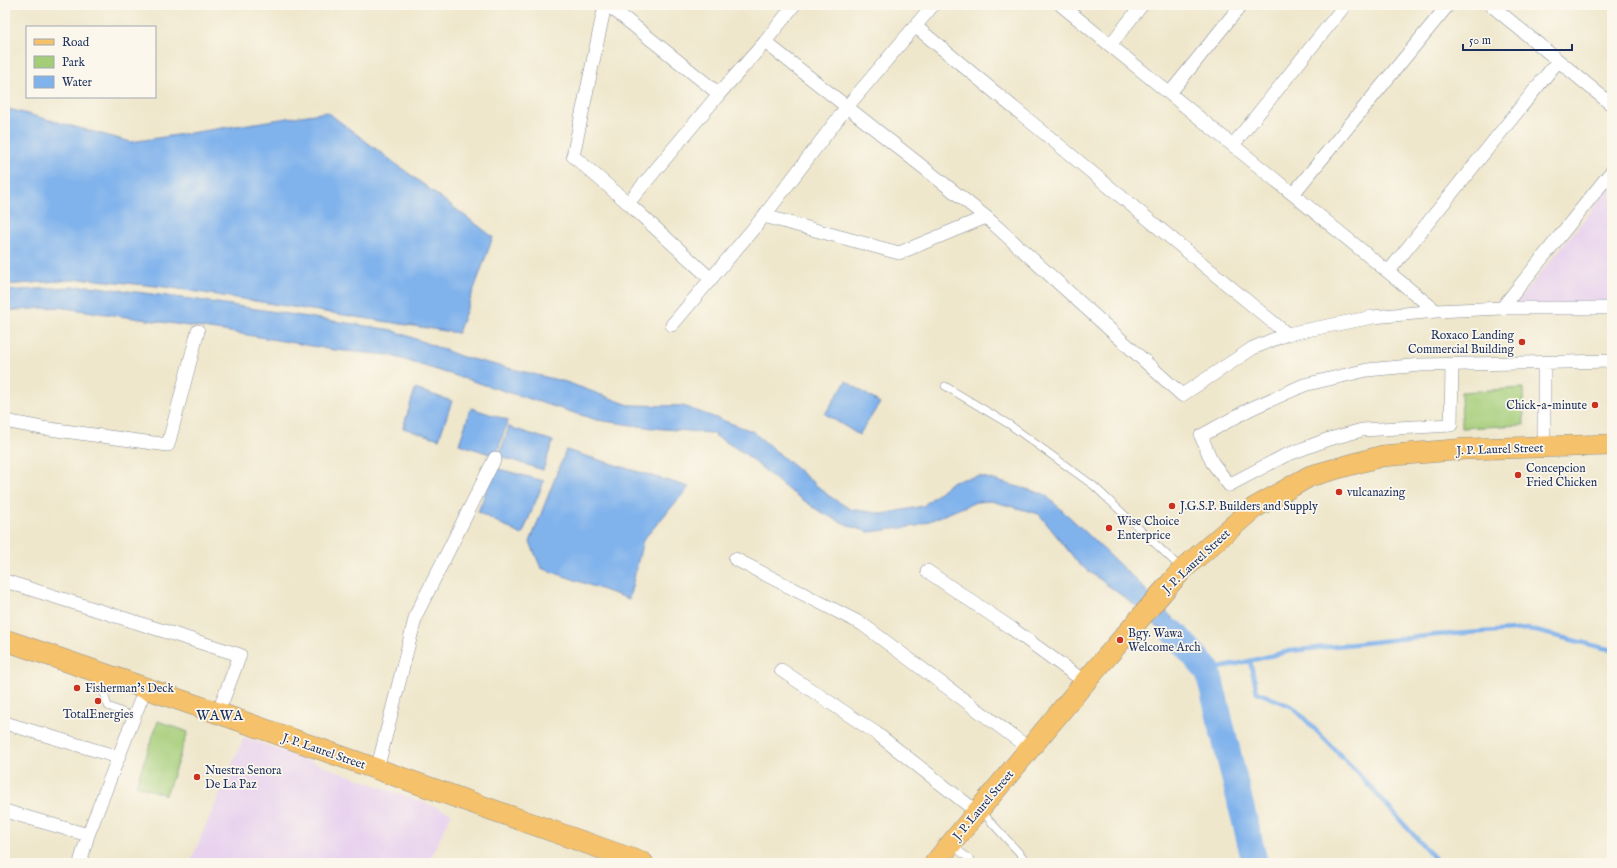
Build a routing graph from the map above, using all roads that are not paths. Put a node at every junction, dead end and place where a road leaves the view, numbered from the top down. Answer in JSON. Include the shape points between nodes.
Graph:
{"nodes":[{"id":1,"x":605,"y":5,"type":"edge"},
{"id":2,"x":608,"y":5,"type":"edge"},
{"id":3,"x":794,"y":5,"type":"edge"},
{"id":4,"x":933,"y":5,"type":"edge"},
{"id":5,"x":1061,"y":5,"type":"edge"},
{"id":6,"x":1142,"y":5,"type":"edge"},
{"id":7,"x":1241,"y":5,"type":"edge"},
{"id":8,"x":1345,"y":5,"type":"edge"},
{"id":9,"x":1448,"y":5,"type":"edge"},
{"id":10,"x":1491,"y":5,"type":"edge"},
{"id":11,"x":915,"y":26,"type":"junction"},
{"id":12,"x":765,"y":42,"type":"junction"},
{"id":13,"x":1110,"y":45,"type":"junction"},
{"id":14,"x":1558,"y":60,"type":"junction"},
{"id":15,"x":1170,"y":93,"type":"junction"},
{"id":16,"x":719,"y":94,"type":"junction"},
{"id":17,"x":1612,"y":105,"type":"edge"},
{"id":18,"x":846,"y":108,"type":"junction"},
{"id":19,"x":1233,"y":145,"type":"junction"},
{"id":20,"x":1612,"y":171,"type":"edge"},
{"id":21,"x":1293,"y":194,"type":"junction"},
{"id":22,"x":628,"y":203,"type":"junction"},
{"id":23,"x":764,"y":216,"type":"junction"},
{"id":24,"x":986,"y":217,"type":"junction"},
{"id":25,"x":1389,"y":272,"type":"junction"},
{"id":26,"x":711,"y":279,"type":"junction"},
{"id":27,"x":1502,"y":308,"type":"junction"},
{"id":28,"x":1612,"y":308,"type":"edge"},
{"id":29,"x":1436,"y":311,"type":"junction"},
{"id":30,"x":672,"y":325,"type":"dead end"},
{"id":31,"x":198,"y":331,"type":"dead end"},
{"id":32,"x":1287,"y":334,"type":"junction"},
{"id":33,"x":1612,"y":361,"type":"edge"},
{"id":34,"x":1544,"y":363,"type":"junction"},
{"id":35,"x":1452,"y":365,"type":"junction"},
{"id":36,"x":945,"y":386,"type":"dead end"},
{"id":37,"x":5,"y":421,"type":"edge"},
{"id":38,"x":1612,"y":445,"type":"edge"},
{"id":39,"x":1544,"y":447,"type":"junction"},
{"id":40,"x":495,"y":458,"type":"dead end"},
{"id":41,"x":735,"y":560,"type":"dead end"},
{"id":42,"x":1183,"y":569,"type":"junction"},
{"id":43,"x":927,"y":570,"type":"dead end"},
{"id":44,"x":5,"y":581,"type":"edge"},
{"id":45,"x":5,"y":640,"type":"edge"},
{"id":46,"x":782,"y":670,"type":"dead end"},
{"id":47,"x":98,"y":673,"type":"junction"},
{"id":48,"x":1085,"y":682,"type":"junction"},
{"id":49,"x":144,"y":689,"type":"junction"},
{"id":50,"x":218,"y":713,"type":"junction"},
{"id":51,"x":134,"y":717,"type":"junction"},
{"id":52,"x":5,"y":723,"type":"edge"},
{"id":53,"x":1030,"y":750,"type":"junction"},
{"id":54,"x":118,"y":757,"type":"junction"},
{"id":55,"x":377,"y":770,"type":"junction"},
{"id":56,"x":978,"y":810,"type":"junction"},
{"id":57,"x":5,"y":811,"type":"edge"},
{"id":58,"x":88,"y":835,"type":"junction"},
{"id":59,"x":951,"y":844,"type":"junction"},
{"id":60,"x":80,"y":863,"type":"edge"},
{"id":61,"x":643,"y":863,"type":"edge"},
{"id":62,"x":935,"y":863,"type":"edge"},
{"id":63,"x":974,"y":863,"type":"edge"},
{"id":64,"x":1024,"y":863,"type":"edge"}],
"edges":[{"from":1,"to":22,"type":"street","via":[[573,156]]},
{"from":2,"to":16,"type":"street"},
{"from":3,"to":12,"type":"street"},
{"from":4,"to":11,"type":"street"},
{"from":5,"to":13,"type":"street"},
{"from":6,"to":13,"type":"street"},
{"from":7,"to":15,"type":"street"},
{"from":8,"to":19,"type":"street"},
{"from":9,"to":21,"type":"street"},
{"from":10,"to":14,"type":"street"},
{"from":11,"to":18,"type":"street"},
{"from":11,"to":32,"type":"street"},
{"from":12,"to":16,"type":"street"},
{"from":12,"to":18,"type":"street"},
{"from":13,"to":15,"type":"street"},
{"from":14,"to":17,"type":"street"},
{"from":14,"to":25,"type":"street"},
{"from":15,"to":19,"type":"street"},
{"from":16,"to":22,"type":"street"},
{"from":18,"to":23,"type":"street"},
{"from":18,"to":24,"type":"street"},
{"from":19,"to":21,"type":"street"},
{"from":20,"to":27,"type":"street"},
{"from":21,"to":25,"type":"street"},
{"from":22,"to":26,"type":"street"},
{"from":23,"to":24,"type":"street","via":[[899,253]]},
{"from":23,"to":26,"type":"street"},
{"from":24,"to":32,"type":"street","via":[[1182,395],[1253,348]]},
{"from":25,"to":29,"type":"street"},
{"from":26,"to":30,"type":"street"},
{"from":27,"to":28,"type":"street"},
{"from":27,"to":29,"type":"street"},
{"from":29,"to":32,"type":"street","via":[[1373,317]]},
{"from":31,"to":37,"type":"street","via":[[168,445]]},
{"from":33,"to":34,"type":"street"},
{"from":34,"to":35,"type":"street"},
{"from":34,"to":39,"type":"street"},
{"from":35,"to":35,"type":"street","via":[[1451,425],[1362,430],[1284,456],[1229,485],[1212,462],[1201,436],[1250,409],[1304,385],[1367,370]]},
{"from":36,"to":42,"type":"lane","via":[[1010,425],[1094,486]]},
{"from":38,"to":39,"type":"main road","name":"J. P. Laurel Street"},
{"from":39,"to":42,"type":"main road","name":"J. P. Laurel Street","via":[[1466,449],[1382,456],[1310,476],[1254,508]]},
{"from":40,"to":55,"type":"street","via":[[416,615]]},
{"from":41,"to":53,"type":"street","via":[[862,624]]},
{"from":42,"to":48,"type":"main road","name":"J. P. Laurel Street"},
{"from":43,"to":48,"type":"street"},
{"from":44,"to":50,"type":"street","via":[[240,655]]},
{"from":45,"to":47,"type":"main road","name":"J. P. Laurel Street"},
{"from":46,"to":56,"type":"street","via":[[876,733]]},
{"from":47,"to":49,"type":"main road","name":"J. P. Laurel Street"},
{"from":47,"to":51,"type":"lane","via":[[108,706]]},
{"from":48,"to":53,"type":"main road","name":"J. P. Laurel Street"},
{"from":49,"to":50,"type":"main road","name":"J. P. Laurel Street"},
{"from":49,"to":51,"type":"street"},
{"from":50,"to":55,"type":"main road","name":"J. P. Laurel Street"},
{"from":51,"to":54,"type":"street"},
{"from":52,"to":54,"type":"street"},
{"from":53,"to":56,"type":"main road","name":"J. P. Laurel Street"},
{"from":54,"to":58,"type":"street"},
{"from":55,"to":61,"type":"main road","name":"J. P. Laurel Street"},
{"from":56,"to":59,"type":"main road","name":"J. P. Laurel Street"},
{"from":56,"to":64,"type":"lane","via":[[1024,858]]},
{"from":57,"to":58,"type":"street"},
{"from":58,"to":60,"type":"street"},
{"from":59,"to":62,"type":"main road","name":"J. P. Laurel Street"},
{"from":59,"to":63,"type":"lane"}]}
